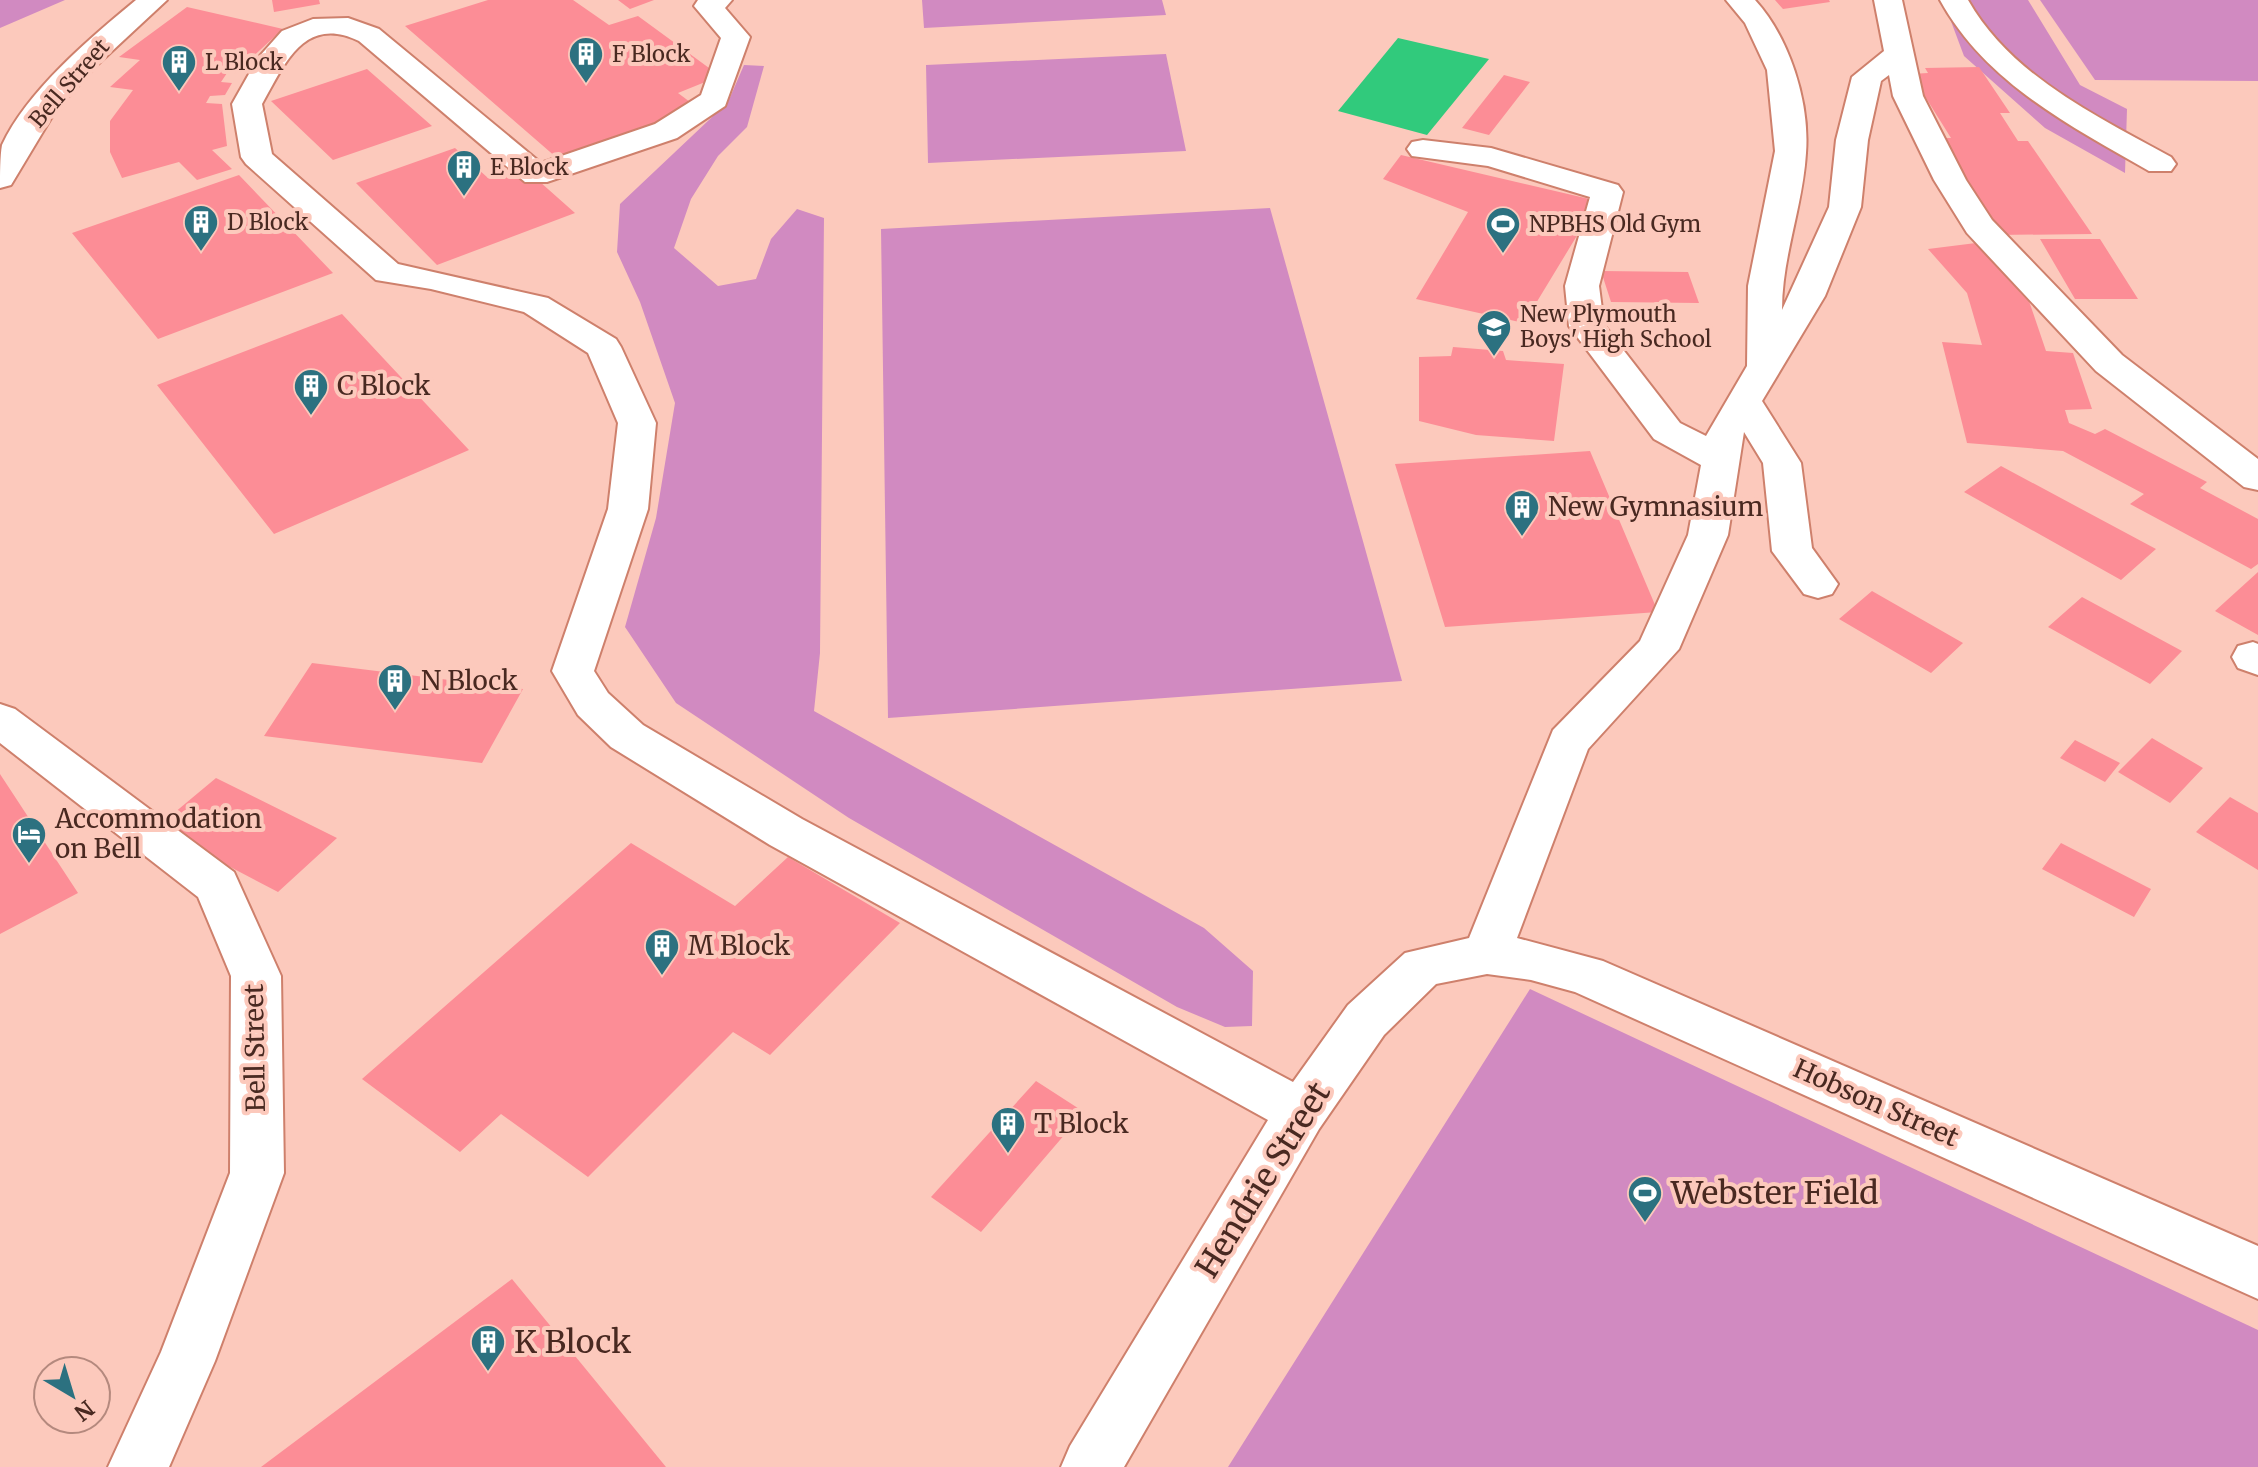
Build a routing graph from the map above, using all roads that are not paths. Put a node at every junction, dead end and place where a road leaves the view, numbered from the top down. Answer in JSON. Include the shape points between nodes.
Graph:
{"nodes":[{"id":1,"x":153,"y":0,"type":"edge"},
{"id":2,"x":718,"y":0,"type":"edge"},
{"id":3,"x":1740,"y":0,"type":"edge"},
{"id":4,"x":1888,"y":0,"type":"edge"},
{"id":5,"x":1954,"y":0,"type":"edge"},
{"id":6,"x":1901,"y":53,"type":"junction"},
{"id":7,"x":1423,"y":149,"type":"dead end"},
{"id":8,"x":2160,"y":164,"type":"dead end"},
{"id":9,"x":0,"y":178,"type":"edge"},
{"id":10,"x":1765,"y":365,"type":"junction"},
{"id":11,"x":1743,"y":400,"type":"junction"},
{"id":12,"x":1719,"y":459,"type":"junction"},
{"id":13,"x":2258,"y":478,"type":"edge"},
{"id":14,"x":1818,"y":584,"type":"dead end"},
{"id":15,"x":0,"y":720,"type":"edge"},
{"id":16,"x":1487,"y":954,"type":"junction"},
{"id":17,"x":1301,"y":1113,"type":"junction"},
{"id":18,"x":2258,"y":1273,"type":"edge"},
{"id":19,"x":138,"y":1467,"type":"edge"},
{"id":20,"x":1091,"y":1467,"type":"edge"}],
"edges":[{"from":1,"to":9,"type":"street","name":"Bell Street","via":[[55,93]]},
{"from":2,"to":17,"type":"street","via":[[708,6],[736,37],[714,100],[652,136],[536,175],[369,35],[356,27],[320,25],[283,44],[247,104],[257,157],[388,273],[536,305],[603,347],[637,423],[628,509],[573,671],[593,704],[627,736],[786,832]]},
{"from":3,"to":10,"type":"street","via":[[1758,20],[1782,70],[1791,151],[1765,286]]},
{"from":4,"to":6,"type":"street"},
{"from":5,"to":8,"type":"street","via":[[1961,17],[2026,84]]},
{"from":6,"to":10,"type":"street","via":[[1867,77],[1852,140],[1845,207],[1808,296]]},
{"from":6,"to":13,"type":"street","via":[[1908,96],[1979,226],[2109,363]]},
{"from":7,"to":12,"type":"street","via":[[1491,157],[1607,192],[1582,286],[1587,326],[1667,431]]},
{"from":10,"to":11,"type":"street"},
{"from":11,"to":12,"type":"street","via":[[1725,432]]},
{"from":11,"to":14,"type":"street","via":[[1782,463],[1792,551]]},
{"from":12,"to":16,"type":"street","via":[[1708,535],[1658,649],[1569,741]]},
{"from":15,"to":19,"type":"street","name":"Bell Street","via":[[217,885],[256,976],[257,1173],[186,1361]]},
{"from":16,"to":17,"type":"street","name":"Hendrie Street","via":[[1422,967],[1366,1020]]},
{"from":16,"to":18,"type":"street","name":"Hobson Street","via":[[1586,975]]},
{"from":17,"to":20,"type":"street","name":"Hendrie Street"}]}
